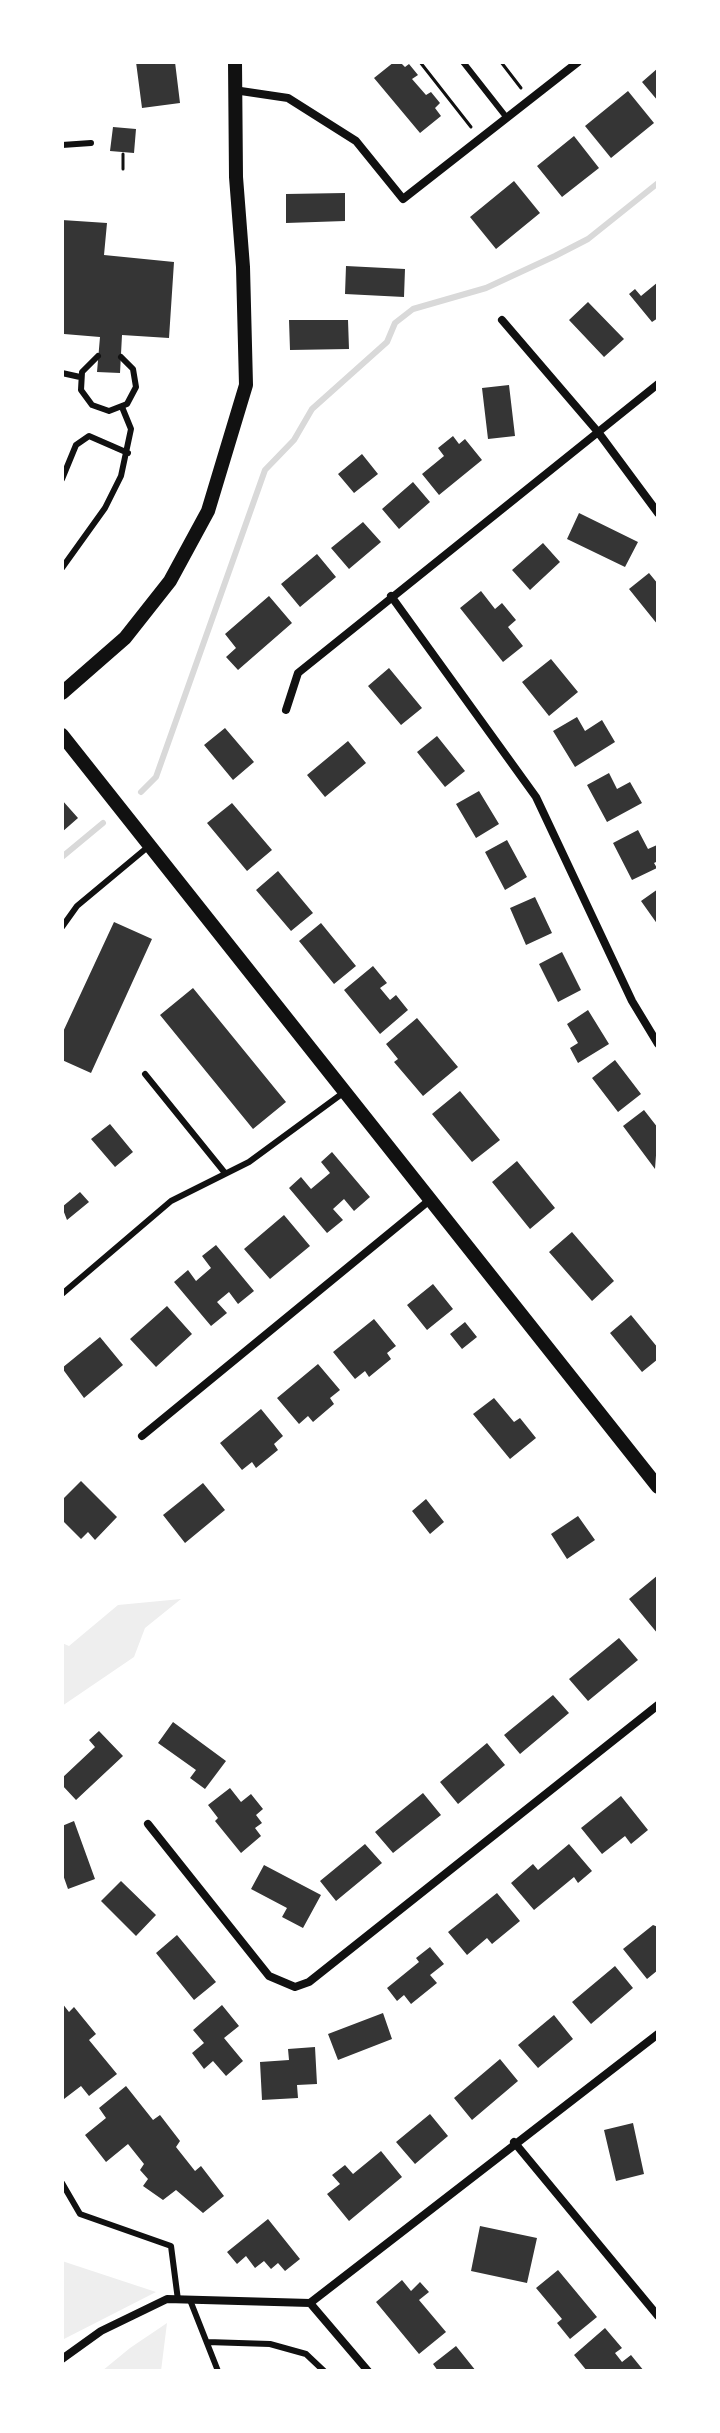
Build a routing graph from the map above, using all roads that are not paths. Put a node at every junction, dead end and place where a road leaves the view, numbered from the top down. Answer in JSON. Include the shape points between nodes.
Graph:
{"nodes":[{"id":1,"x":235,"y":62,"type":"edge"},
{"id":2,"x":463,"y":62,"type":"edge"},
{"id":3,"x":578,"y":62,"type":"edge"},
{"id":4,"x":233,"y":90,"type":"junction"},
{"id":5,"x":507,"y":118,"type":"junction"},
{"id":6,"x":91,"y":143,"type":"dead end"},
{"id":7,"x":62,"y":145,"type":"edge"},
{"id":8,"x":502,"y":320,"type":"dead end"},
{"id":9,"x":98,"y":356,"type":"dead end"},
{"id":10,"x":121,"y":357,"type":"dead end"},
{"id":11,"x":62,"y":373,"type":"edge"},
{"id":12,"x":80,"y":377,"type":"junction"},
{"id":13,"x":658,"y":384,"type":"edge"},
{"id":14,"x":122,"y":407,"type":"junction"},
{"id":15,"x":598,"y":432,"type":"junction"},
{"id":16,"x":128,"y":453,"type":"junction"},
{"id":17,"x":62,"y":479,"type":"edge"},
{"id":18,"x":658,"y":513,"type":"edge"},
{"id":19,"x":62,"y":568,"type":"edge"},
{"id":20,"x":391,"y":596,"type":"junction"},
{"id":21,"x":62,"y":693,"type":"edge"},
{"id":22,"x":286,"y":710,"type":"dead end"},
{"id":23,"x":62,"y":735,"type":"edge"},
{"id":24,"x":151,"y":844,"type":"junction"},
{"id":25,"x":62,"y":927,"type":"edge"},
{"id":26,"x":658,"y":1044,"type":"edge"},
{"id":27,"x":145,"y":1074,"type":"dead end"},
{"id":28,"x":346,"y":1091,"type":"junction"},
{"id":29,"x":225,"y":1173,"type":"junction"},
{"id":30,"x":431,"y":1199,"type":"junction"},
{"id":31,"x":62,"y":1294,"type":"edge"},
{"id":32,"x":142,"y":1436,"type":"dead end"},
{"id":33,"x":658,"y":1487,"type":"edge"},
{"id":34,"x":658,"y":1705,"type":"edge"},
{"id":35,"x":148,"y":1824,"type":"dead end"},
{"id":36,"x":658,"y":2034,"type":"edge"},
{"id":37,"x":514,"y":2142,"type":"junction"},
{"id":38,"x":62,"y":2183,"type":"edge"},
{"id":39,"x":178,"y":2300,"type":"junction"},
{"id":40,"x":190,"y":2300,"type":"junction"},
{"id":41,"x":310,"y":2303,"type":"junction"},
{"id":42,"x":658,"y":2316,"type":"edge"},
{"id":43,"x":207,"y":2342,"type":"junction"},
{"id":44,"x":62,"y":2359,"type":"edge"},
{"id":45,"x":218,"y":2371,"type":"edge"},
{"id":46,"x":324,"y":2371,"type":"edge"},
{"id":47,"x":368,"y":2371,"type":"edge"}],
"edges":[{"from":1,"to":4,"type":"street"},
{"from":2,"to":5,"type":"lane"},
{"from":3,"to":5,"type":"street"},
{"from":4,"to":5,"type":"street","via":[[288,98],[356,141],[403,199]]},
{"from":4,"to":21,"type":"street","via":[[246,385],[208,511],[170,581],[125,638]]},
{"from":6,"to":7,"type":"lane"},
{"from":8,"to":15,"type":"street"},
{"from":9,"to":12,"type":"lane"},
{"from":10,"to":14,"type":"lane","via":[[136,381],[134,394]]},
{"from":11,"to":12,"type":"lane"},
{"from":12,"to":14,"type":"lane","via":[[81,390],[92,405],[103,410]]},
{"from":13,"to":15,"type":"street"},
{"from":14,"to":16,"type":"lane","via":[[131,429]]},
{"from":15,"to":18,"type":"street"},
{"from":15,"to":20,"type":"street"},
{"from":16,"to":17,"type":"lane","via":[[89,436],[76,445]]},
{"from":16,"to":19,"type":"lane","via":[[105,508]]},
{"from":20,"to":22,"type":"street","via":[[298,673]]},
{"from":20,"to":26,"type":"street","via":[[536,797],[632,1001]]},
{"from":23,"to":24,"type":"street"},
{"from":24,"to":25,"type":"lane","via":[[77,906]]},
{"from":24,"to":28,"type":"street"},
{"from":27,"to":29,"type":"lane"},
{"from":28,"to":29,"type":"lane","via":[[249,1162]]},
{"from":28,"to":30,"type":"street"},
{"from":29,"to":31,"type":"lane","via":[[171,1201]]},
{"from":30,"to":32,"type":"street"},
{"from":30,"to":33,"type":"street"},
{"from":34,"to":35,"type":"street","via":[[309,1982],[295,1987],[269,1976]]},
{"from":36,"to":37,"type":"street"},
{"from":37,"to":41,"type":"street"},
{"from":37,"to":42,"type":"street"},
{"from":38,"to":39,"type":"lane","via":[[80,2214],[171,2246]]},
{"from":39,"to":40,"type":"street"},
{"from":39,"to":44,"type":"street","via":[[167,2299],[101,2331]]},
{"from":40,"to":41,"type":"street"},
{"from":40,"to":43,"type":"lane"},
{"from":41,"to":47,"type":"street"},
{"from":43,"to":45,"type":"lane"},
{"from":43,"to":46,"type":"lane","via":[[270,2344],[306,2354]]}]}
